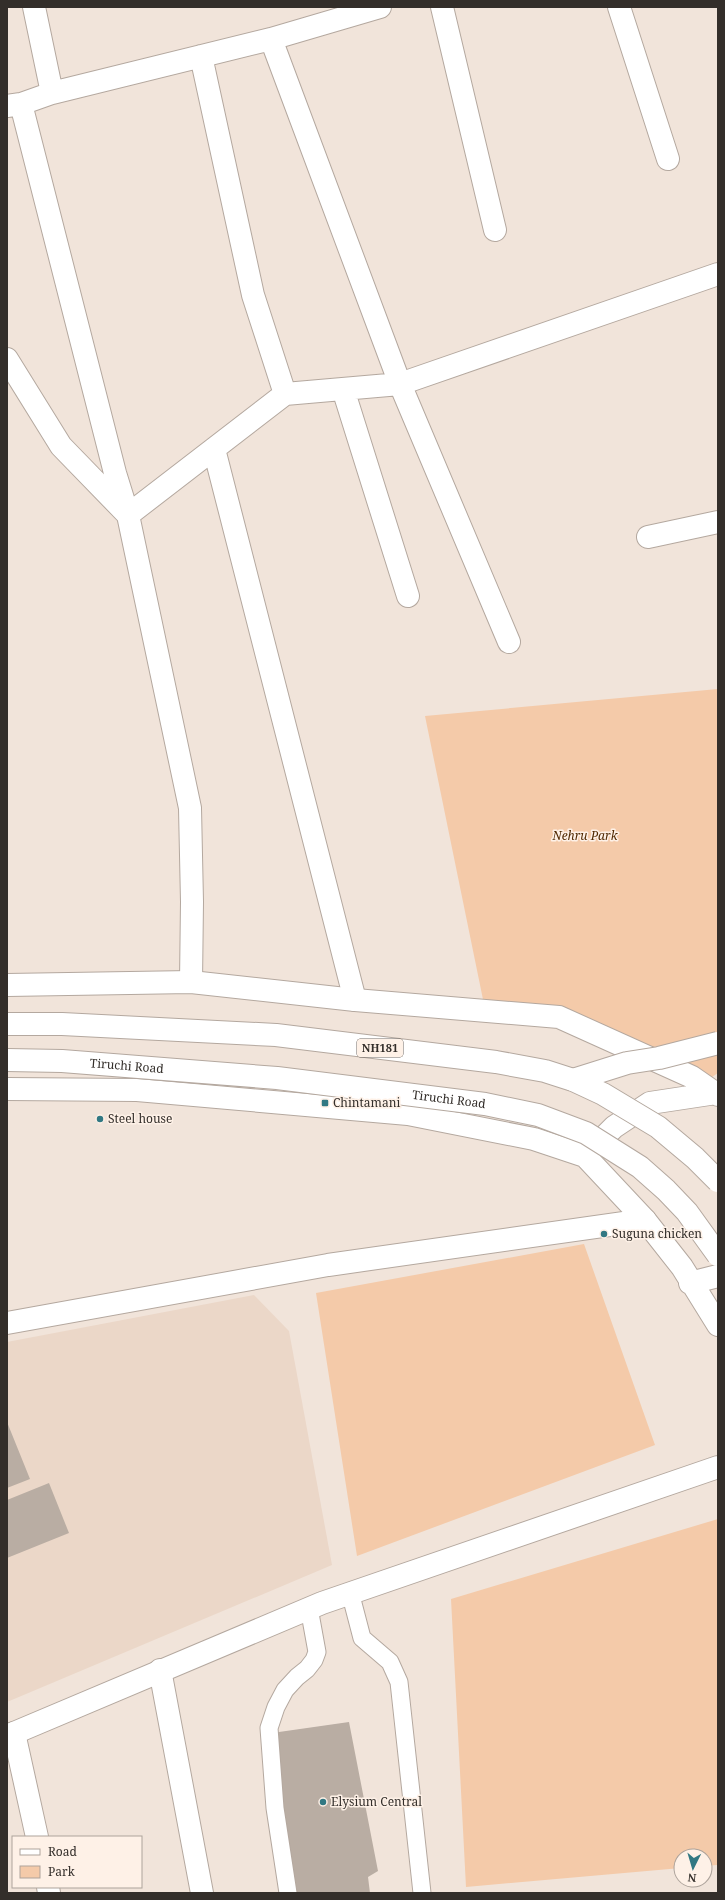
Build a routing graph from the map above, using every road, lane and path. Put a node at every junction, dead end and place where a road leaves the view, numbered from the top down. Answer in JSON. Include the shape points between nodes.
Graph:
{"nodes":[{"id":1,"x":34,"y":7,"type":"edge"},
{"id":2,"x":380,"y":7,"type":"edge"},
{"id":3,"x":442,"y":7,"type":"edge"},
{"id":4,"x":619,"y":7,"type":"edge"},
{"id":5,"x":271,"y":39,"type":"junction"},
{"id":6,"x":201,"y":56,"type":"junction"},
{"id":7,"x":52,"y":93,"type":"junction"},
{"id":8,"x":14,"y":105,"type":"edge"},
{"id":9,"x":668,"y":159,"type":"dead end"},
{"id":10,"x":495,"y":230,"type":"dead end"},
{"id":11,"x":718,"y":274,"type":"edge"},
{"id":12,"x":7,"y":359,"type":"edge"},
{"id":13,"x":400,"y":384,"type":"junction"},
{"id":14,"x":343,"y":389,"type":"junction"},
{"id":15,"x":285,"y":394,"type":"junction"},
{"id":16,"x":214,"y":449,"type":"junction"},
{"id":17,"x":128,"y":515,"type":"junction"},
{"id":18,"x":718,"y":522,"type":"edge"},
{"id":19,"x":648,"y":537,"type":"dead end"},
{"id":20,"x":408,"y":596,"type":"dead end"},
{"id":21,"x":508,"y":642,"type":"dead end"},
{"id":22,"x":191,"y":982,"type":"junction"},
{"id":23,"x":7,"y":985,"type":"edge"},
{"id":24,"x":355,"y":1000,"type":"junction"},
{"id":25,"x":7,"y":1024,"type":"edge"},
{"id":26,"x":718,"y":1043,"type":"edge"},
{"id":27,"x":7,"y":1060,"type":"edge"},
{"id":28,"x":573,"y":1080,"type":"junction"},
{"id":29,"x":7,"y":1089,"type":"edge"},
{"id":30,"x":717,"y":1094,"type":"edge"},
{"id":31,"x":585,"y":1156,"type":"junction"},
{"id":32,"x":718,"y":1181,"type":"edge"},
{"id":33,"x":645,"y":1220,"type":"junction"},
{"id":34,"x":718,"y":1254,"type":"edge"},
{"id":35,"x":718,"y":1276,"type":"edge"},
{"id":36,"x":690,"y":1282,"type":"junction"},
{"id":37,"x":7,"y":1323,"type":"edge"},
{"id":38,"x":718,"y":1325,"type":"edge"},
{"id":39,"x":718,"y":1467,"type":"edge"},
{"id":40,"x":350,"y":1592,"type":"junction"},
{"id":41,"x":309,"y":1608,"type":"junction"},
{"id":42,"x":160,"y":1670,"type":"junction"},
{"id":43,"x":10,"y":1734,"type":"edge"},
{"id":44,"x":37,"y":1836,"type":"edge"},
{"id":45,"x":202,"y":1893,"type":"edge"},
{"id":46,"x":288,"y":1893,"type":"edge"},
{"id":47,"x":422,"y":1893,"type":"edge"}],
"edges":[{"from":1,"to":7,"type":"main road"},
{"from":2,"to":5,"type":"main road"},
{"from":3,"to":10,"type":"main road"},
{"from":4,"to":9,"type":"main road"},
{"from":5,"to":6,"type":"main road"},
{"from":5,"to":13,"type":"main road"},
{"from":6,"to":7,"type":"main road"},
{"from":6,"to":15,"type":"main road","via":[[252,295]]},
{"from":7,"to":8,"type":"main road"},
{"from":8,"to":17,"type":"main road"},
{"from":11,"to":13,"type":"main road"},
{"from":12,"to":17,"type":"main road","via":[[61,446]]},
{"from":13,"to":14,"type":"main road"},
{"from":13,"to":21,"type":"main road"},
{"from":14,"to":15,"type":"main road"},
{"from":14,"to":20,"type":"main road"},
{"from":15,"to":16,"type":"main road"},
{"from":16,"to":17,"type":"main road"},
{"from":16,"to":24,"type":"main road"},
{"from":17,"to":22,"type":"main road","via":[[190,808]]},
{"from":18,"to":19,"type":"main road"},
{"from":22,"to":23,"type":"main road"},
{"from":22,"to":24,"type":"main road"},
{"from":24,"to":30,"type":"main road","via":[[559,1017],[692,1077]]},
{"from":25,"to":28,"type":"main road","number":"NH181","bridge":true,"via":[[62,1024],[276,1035],[496,1062],[545,1071]]},
{"from":26,"to":28,"type":"main road","bridge":true,"via":[[659,1058],[626,1063]]},
{"from":27,"to":34,"type":"main road","name":"Tiruchi Road","bridge":true,"via":[[62,1061],[277,1078],[485,1104],[538,1115],[586,1133],[640,1167],[687,1212]]},
{"from":28,"to":32,"type":"main road","number":"NH181","bridge":true,"via":[[603,1094],[658,1127]]},
{"from":29,"to":31,"type":"main road","via":[[137,1090],[408,1114],[534,1139]]},
{"from":30,"to":31,"type":"main road","via":[[650,1103],[614,1127]]},
{"from":31,"to":33,"type":"main road"},
{"from":33,"to":36,"type":"main road","via":[[682,1267]]},
{"from":33,"to":37,"type":"main road","via":[[328,1265]]},
{"from":35,"to":36,"type":"main road"},
{"from":36,"to":38,"type":"main road"},
{"from":39,"to":40,"type":"main road"},
{"from":40,"to":41,"type":"main road"},
{"from":40,"to":47,"type":"lane","via":[[362,1638],[390,1662],[399,1682]]},
{"from":41,"to":42,"type":"main road"},
{"from":41,"to":46,"type":"lane","via":[[317,1652],[307,1670],[285,1690],[276,1706],[269,1728],[274,1808]]},
{"from":42,"to":43,"type":"main road"},
{"from":42,"to":45,"type":"main road"},
{"from":43,"to":44,"type":"main road"}]}
